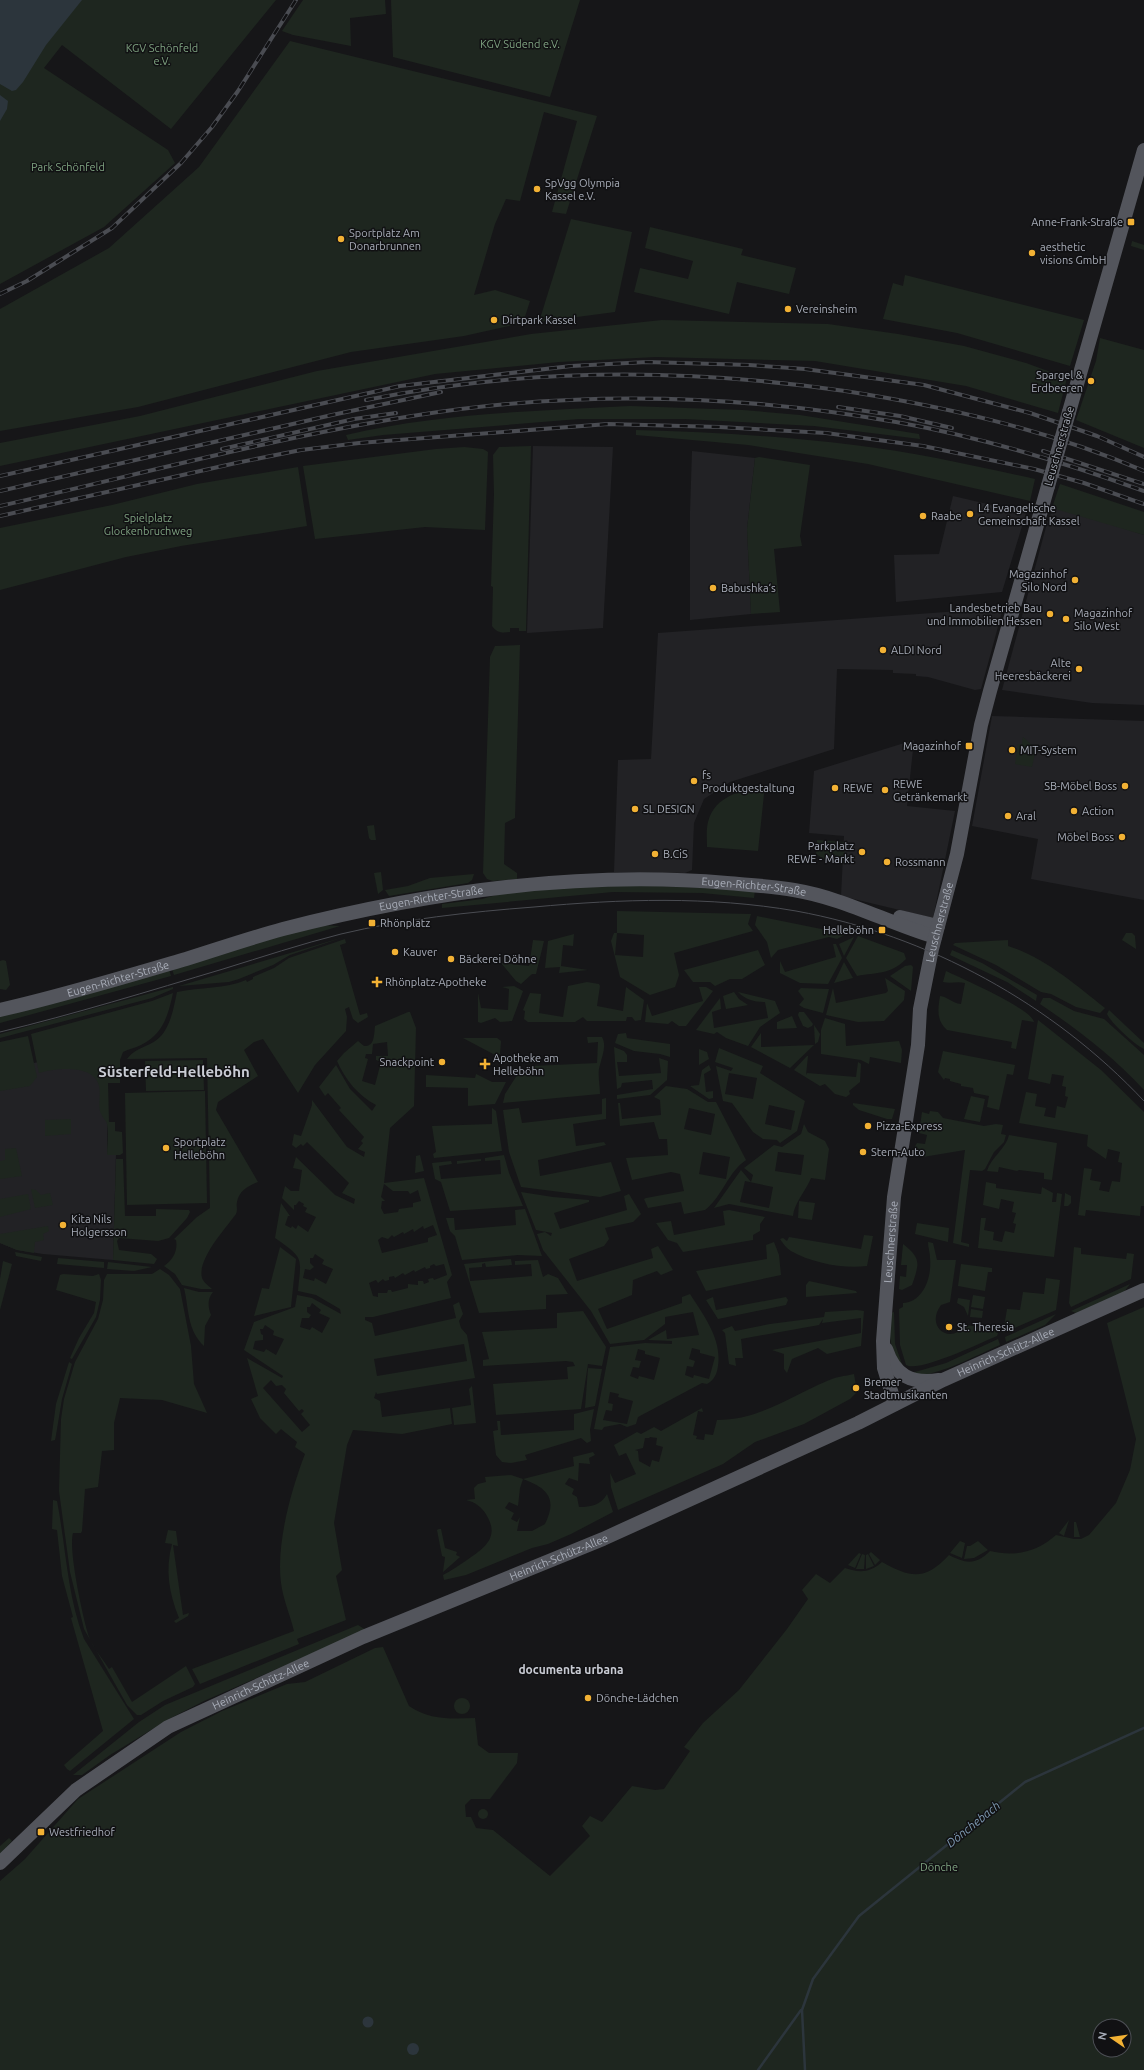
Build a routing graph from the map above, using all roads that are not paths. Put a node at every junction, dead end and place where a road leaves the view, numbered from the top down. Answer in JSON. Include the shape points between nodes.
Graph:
{"nodes":[{"id":1,"x":1144,"y":150,"type":"edge"},
{"id":2,"x":937,"y":932,"type":"junction"},
{"id":3,"x":0,"y":1010,"type":"edge"},
{"id":4,"x":1144,"y":1290,"type":"edge"},
{"id":5,"x":883,"y":1341,"type":"junction"},
{"id":6,"x":943,"y":1380,"type":"junction"},
{"id":7,"x":895,"y":1404,"type":"junction"},
{"id":8,"x":0,"y":1864,"type":"edge"}],
"edges":[{"from":1,"to":2,"type":"main road","name":"Leuschnerstraße","bridge":true,"via":[[990,691],[957,854]]},
{"from":2,"to":3,"type":"main road","name":"Eugen-Richter-Straße","via":[[793,889],[702,881],[616,879],[517,885],[317,920]]},
{"from":2,"to":5,"type":"main road","name":"Leuschnerstraße","via":[[920,1009],[917,1052],[894,1197]]},
{"from":4,"to":6,"type":"main road","name":"Heinrich-Schütz-Allee"},
{"from":5,"to":6,"type":"main road","via":[[892,1364],[907,1378],[925,1382]]},
{"from":5,"to":7,"type":"main road","name":"Leuschnerstraße","via":[[884,1368]]},
{"from":6,"to":7,"type":"main road","name":"Heinrich-Schütz-Allee"},
{"from":7,"to":8,"type":"main road","name":"Heinrich-Schütz-Allee","via":[[609,1536],[363,1637],[168,1727],[76,1790]]}]}
